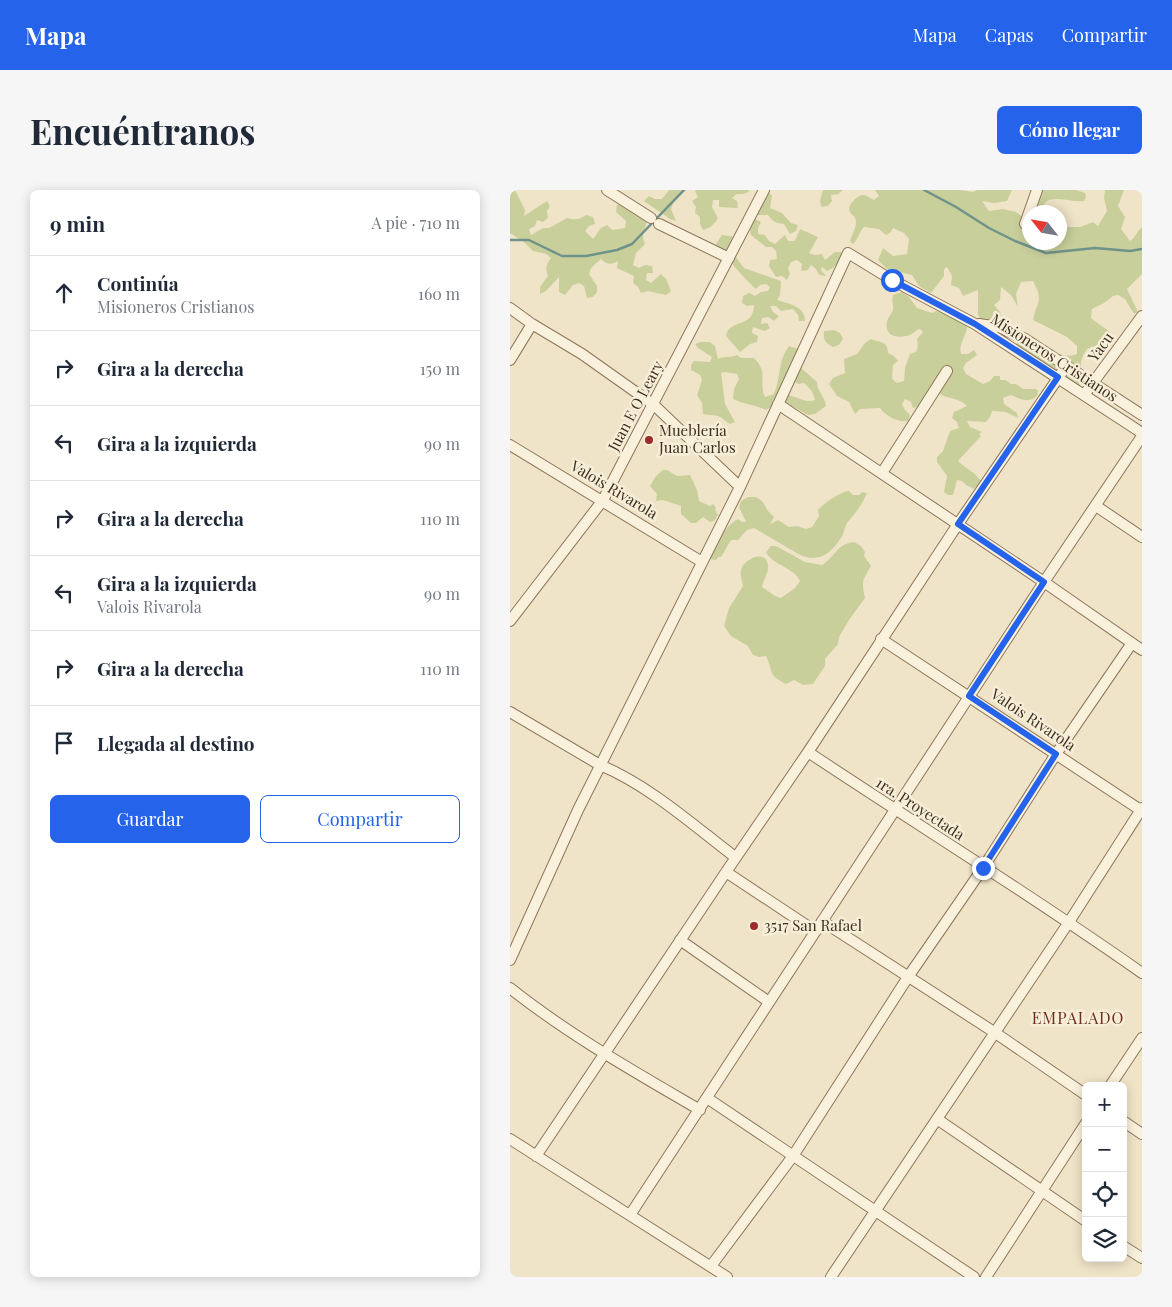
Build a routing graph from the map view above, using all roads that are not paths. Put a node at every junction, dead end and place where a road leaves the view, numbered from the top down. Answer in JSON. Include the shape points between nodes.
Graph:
{"nodes":[{"id":1,"x":607,"y":190,"type":"edge"},
{"id":2,"x":764,"y":190,"type":"edge"},
{"id":3,"x":1036,"y":190,"type":"edge"},
{"id":4,"x":1031,"y":205,"type":"edge"},
{"id":5,"x":729,"y":258,"type":"junction"},
{"id":6,"x":510,"y":308,"type":"edge"},
{"id":7,"x":1142,"y":316,"type":"edge"},
{"id":8,"x":532,"y":324,"type":"junction"},
{"id":9,"x":975,"y":324,"type":"junction"},
{"id":10,"x":510,"y":360,"type":"edge"},
{"id":11,"x":1067,"y":365,"type":"junction"},
{"id":12,"x":947,"y":371,"type":"dead end"},
{"id":13,"x":1058,"y":377,"type":"junction"},
{"id":14,"x":1094,"y":383,"type":"junction"},
{"id":15,"x":1084,"y":395,"type":"junction"},
{"id":16,"x":778,"y":404,"type":"junction"},
{"id":17,"x":654,"y":405,"type":"junction"},
{"id":18,"x":1142,"y":415,"type":"edge"},
{"id":19,"x":1142,"y":435,"type":"edge"},
{"id":20,"x":510,"y":445,"type":"edge"},
{"id":21,"x":882,"y":473,"type":"junction"},
{"id":22,"x":740,"y":487,"type":"junction"},
{"id":23,"x":603,"y":500,"type":"junction"},
{"id":24,"x":1096,"y":506,"type":"junction"},
{"id":25,"x":958,"y":524,"type":"junction"},
{"id":26,"x":1142,"y":537,"type":"edge"},
{"id":27,"x":702,"y":562,"type":"junction"},
{"id":28,"x":1044,"y":582,"type":"junction"},
{"id":29,"x":510,"y":621,"type":"edge"},
{"id":30,"x":881,"y":639,"type":"junction"},
{"id":31,"x":1132,"y":643,"type":"junction"},
{"id":32,"x":1142,"y":650,"type":"edge"},
{"id":33,"x":969,"y":696,"type":"junction"},
{"id":34,"x":510,"y":712,"type":"edge"},
{"id":35,"x":808,"y":752,"type":"junction"},
{"id":36,"x":1056,"y":754,"type":"junction"},
{"id":37,"x":600,"y":764,"type":"junction"},
{"id":38,"x":1142,"y":809,"type":"edge"},
{"id":39,"x":896,"y":811,"type":"junction"},
{"id":40,"x":735,"y":857,"type":"junction"},
{"id":41,"x":983,"y":868,"type":"junction"},
{"id":42,"x":726,"y":872,"type":"junction"},
{"id":43,"x":822,"y":921,"type":"junction"},
{"id":44,"x":1069,"y":922,"type":"junction"},
{"id":45,"x":815,"y":931,"type":"junction"},
{"id":46,"x":680,"y":940,"type":"junction"},
{"id":47,"x":510,"y":960,"type":"edge"},
{"id":48,"x":1142,"y":973,"type":"edge"},
{"id":49,"x":908,"y":977,"type":"junction"},
{"id":50,"x":510,"y":988,"type":"edge"},
{"id":51,"x":770,"y":1002,"type":"junction"},
{"id":52,"x":994,"y":1032,"type":"junction"},
{"id":53,"x":1142,"y":1038,"type":"edge"},
{"id":54,"x":604,"y":1054,"type":"junction"},
{"id":55,"x":1113,"y":1082,"type":"edge"},
{"id":56,"x":1082,"y":1092,"type":"edge"},
{"id":57,"x":707,"y":1098,"type":"junction"},
{"id":58,"x":700,"y":1110,"type":"junction"},
{"id":59,"x":937,"y":1119,"type":"junction"},
{"id":60,"x":1127,"y":1124,"type":"edge"},
{"id":61,"x":1083,"y":1127,"type":"edge"},
{"id":62,"x":1142,"y":1134,"type":"edge"},
{"id":63,"x":510,"y":1139,"type":"edge"},
{"id":64,"x":536,"y":1156,"type":"junction"},
{"id":65,"x":793,"y":1156,"type":"junction"},
{"id":66,"x":1041,"y":1191,"type":"junction"},
{"id":67,"x":875,"y":1211,"type":"junction"},
{"id":68,"x":630,"y":1215,"type":"junction"},
{"id":69,"x":1082,"y":1218,"type":"edge"},
{"id":70,"x":1127,"y":1249,"type":"edge"},
{"id":71,"x":1142,"y":1258,"type":"edge"},
{"id":72,"x":711,"y":1266,"type":"junction"},
{"id":73,"x":727,"y":1277,"type":"edge"},
{"id":74,"x":831,"y":1277,"type":"edge"},
{"id":75,"x":974,"y":1277,"type":"edge"},
{"id":76,"x":986,"y":1277,"type":"edge"}],
"edges":[{"from":1,"to":5,"type":"street","via":[[655,221]]},
{"from":2,"to":5,"type":"street","name":"Juan E O Leary"},
{"from":3,"to":4,"type":"street"},
{"from":5,"to":17,"type":"street","name":"Juan E O Leary"},
{"from":6,"to":8,"type":"street"},
{"from":7,"to":14,"type":"street","name":"Yacu"},
{"from":8,"to":10,"type":"street"},
{"from":8,"to":17,"type":"street","via":[[582,354]]},
{"from":9,"to":11,"type":"street","name":"Misioneros Cristianos","via":[[999,328],[1025,339]]},
{"from":9,"to":13,"type":"street","name":"Misioneros Cristianos"},
{"from":9,"to":16,"type":"street","name":"Misioneros Cristianos","via":[[848,253]]},
{"from":11,"to":13,"type":"street"},
{"from":11,"to":14,"type":"street","name":"Misioneros Cristianos"},
{"from":12,"to":21,"type":"street"},
{"from":13,"to":15,"type":"street","name":"Misioneros Cristianos"},
{"from":13,"to":25,"type":"street"},
{"from":14,"to":15,"type":"street","name":"Yacu"},
{"from":14,"to":18,"type":"street","name":"Misioneros Cristianos"},
{"from":15,"to":19,"type":"street","name":"Misioneros Cristianos"},
{"from":16,"to":21,"type":"street"},
{"from":16,"to":22,"type":"street"},
{"from":17,"to":22,"type":"street"},
{"from":17,"to":23,"type":"street","name":"Juan E O Leary"},
{"from":19,"to":24,"type":"street"},
{"from":20,"to":23,"type":"street","name":"Valois Rivarola"},
{"from":21,"to":25,"type":"street"},
{"from":22,"to":27,"type":"street"},
{"from":23,"to":27,"type":"street","name":"Valois Rivarola"},
{"from":23,"to":29,"type":"street","name":"Juan E O Leary"},
{"from":24,"to":26,"type":"street"},
{"from":24,"to":28,"type":"street"},
{"from":25,"to":28,"type":"street"},
{"from":25,"to":30,"type":"street"},
{"from":27,"to":37,"type":"street"},
{"from":28,"to":31,"type":"street"},
{"from":28,"to":33,"type":"street"},
{"from":30,"to":33,"type":"street","name":"Valois Rivarola"},
{"from":30,"to":35,"type":"street"},
{"from":31,"to":32,"type":"street"},
{"from":31,"to":36,"type":"street"},
{"from":33,"to":36,"type":"street","name":"Valois Rivarola"},
{"from":33,"to":39,"type":"street"},
{"from":34,"to":37,"type":"street"},
{"from":35,"to":39,"type":"street","name":"1ra. Proyectada"},
{"from":35,"to":40,"type":"street"},
{"from":36,"to":38,"type":"street","name":"Valois Rivarola"},
{"from":36,"to":41,"type":"street"},
{"from":37,"to":40,"type":"street","via":[[655,797]]},
{"from":37,"to":47,"type":"street"},
{"from":38,"to":44,"type":"street"},
{"from":39,"to":41,"type":"street","name":"1ra. Proyectada"},
{"from":39,"to":43,"type":"street"},
{"from":40,"to":42,"type":"street"},
{"from":41,"to":44,"type":"street","name":"1ra. Proyectada"},
{"from":41,"to":49,"type":"street"},
{"from":42,"to":45,"type":"street"},
{"from":42,"to":46,"type":"street"},
{"from":43,"to":45,"type":"street"},
{"from":43,"to":49,"type":"street"},
{"from":44,"to":48,"type":"street","name":"1ra. Proyectada"},
{"from":44,"to":52,"type":"street"},
{"from":45,"to":51,"type":"street"},
{"from":46,"to":51,"type":"street"},
{"from":46,"to":54,"type":"street"},
{"from":49,"to":52,"type":"street"},
{"from":49,"to":65,"type":"street"},
{"from":50,"to":54,"type":"street","via":[[534,1008]]},
{"from":51,"to":57,"type":"street"},
{"from":52,"to":56,"type":"street"},
{"from":52,"to":59,"type":"street"},
{"from":53,"to":55,"type":"street"},
{"from":54,"to":58,"type":"street"},
{"from":54,"to":64,"type":"street"},
{"from":57,"to":58,"type":"street"},
{"from":57,"to":65,"type":"street"},
{"from":58,"to":68,"type":"street"},
{"from":59,"to":66,"type":"street"},
{"from":59,"to":67,"type":"street"},
{"from":60,"to":62,"type":"street"},
{"from":61,"to":66,"type":"street"},
{"from":63,"to":64,"type":"street"},
{"from":64,"to":68,"type":"street"},
{"from":65,"to":67,"type":"street"},
{"from":65,"to":72,"type":"street"},
{"from":66,"to":69,"type":"street"},
{"from":66,"to":76,"type":"street"},
{"from":67,"to":74,"type":"street"},
{"from":67,"to":75,"type":"street"},
{"from":68,"to":72,"type":"street"},
{"from":70,"to":71,"type":"street"},
{"from":72,"to":73,"type":"street"}]}
